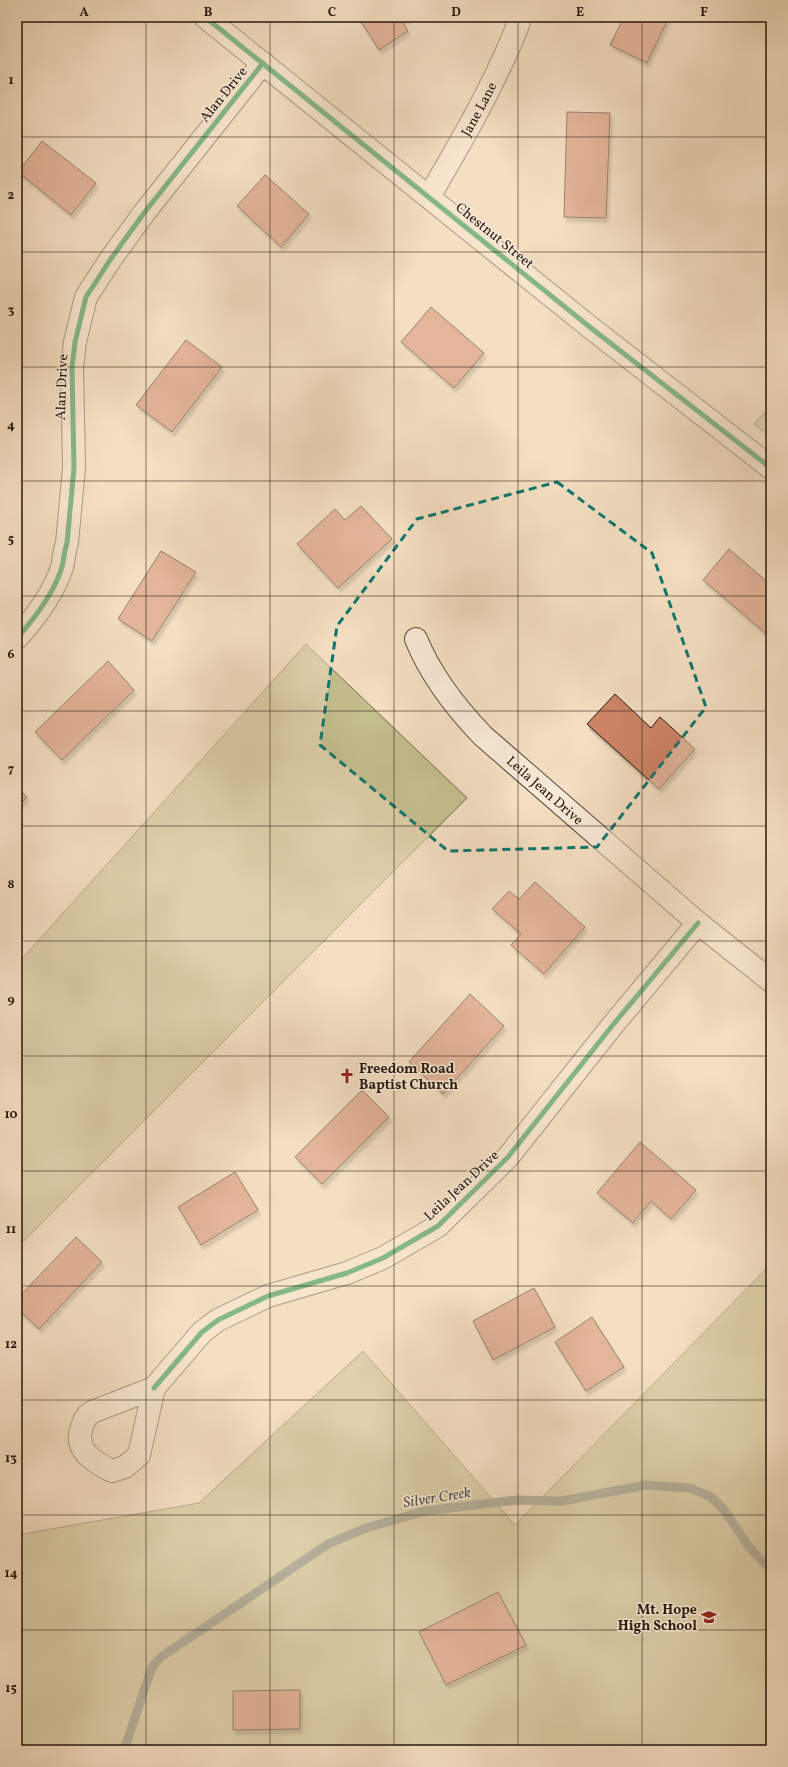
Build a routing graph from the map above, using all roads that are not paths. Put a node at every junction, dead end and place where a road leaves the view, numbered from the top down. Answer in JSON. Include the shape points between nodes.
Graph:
{"nodes":[{"id":1,"x":205,"y":17,"type":"edge"},
{"id":2,"x":521,"y":17,"type":"edge"},
{"id":3,"x":264,"y":63,"type":"junction"},
{"id":4,"x":429,"y":197,"type":"junction"},
{"id":5,"x":771,"y":468,"type":"edge"},
{"id":6,"x":17,"y":638,"type":"edge"},
{"id":7,"x":416,"y":639,"type":"dead end"},
{"id":8,"x":698,"y":923,"type":"junction"},
{"id":9,"x":771,"y":980,"type":"edge"},
{"id":10,"x":154,"y":1388,"type":"dead end"}],
"edges":[{"from":1,"to":3,"type":"street","name":"Chestnut Street"},
{"from":2,"to":4,"type":"street","name":"Jane Lane","via":[[484,101]]},
{"from":3,"to":4,"type":"street","name":"Chestnut Street"},
{"from":3,"to":6,"type":"street","name":"Alan Drive","via":[[144,213],[86,297],[72,367],[74,468],[67,543],[62,566],[49,593],[33,620]]},
{"from":4,"to":5,"type":"street","name":"Chestnut Street"},
{"from":7,"to":8,"type":"street","name":"Leila Jean Drive","via":[[434,675],[462,714],[483,736]]},
{"from":8,"to":9,"type":"street","name":"Leila Jean Drive"},
{"from":8,"to":10,"type":"street","name":"Leila Jean Drive","via":[[508,1157],[438,1226],[383,1258],[347,1273],[268,1296],[218,1320],[202,1332]]}]}
